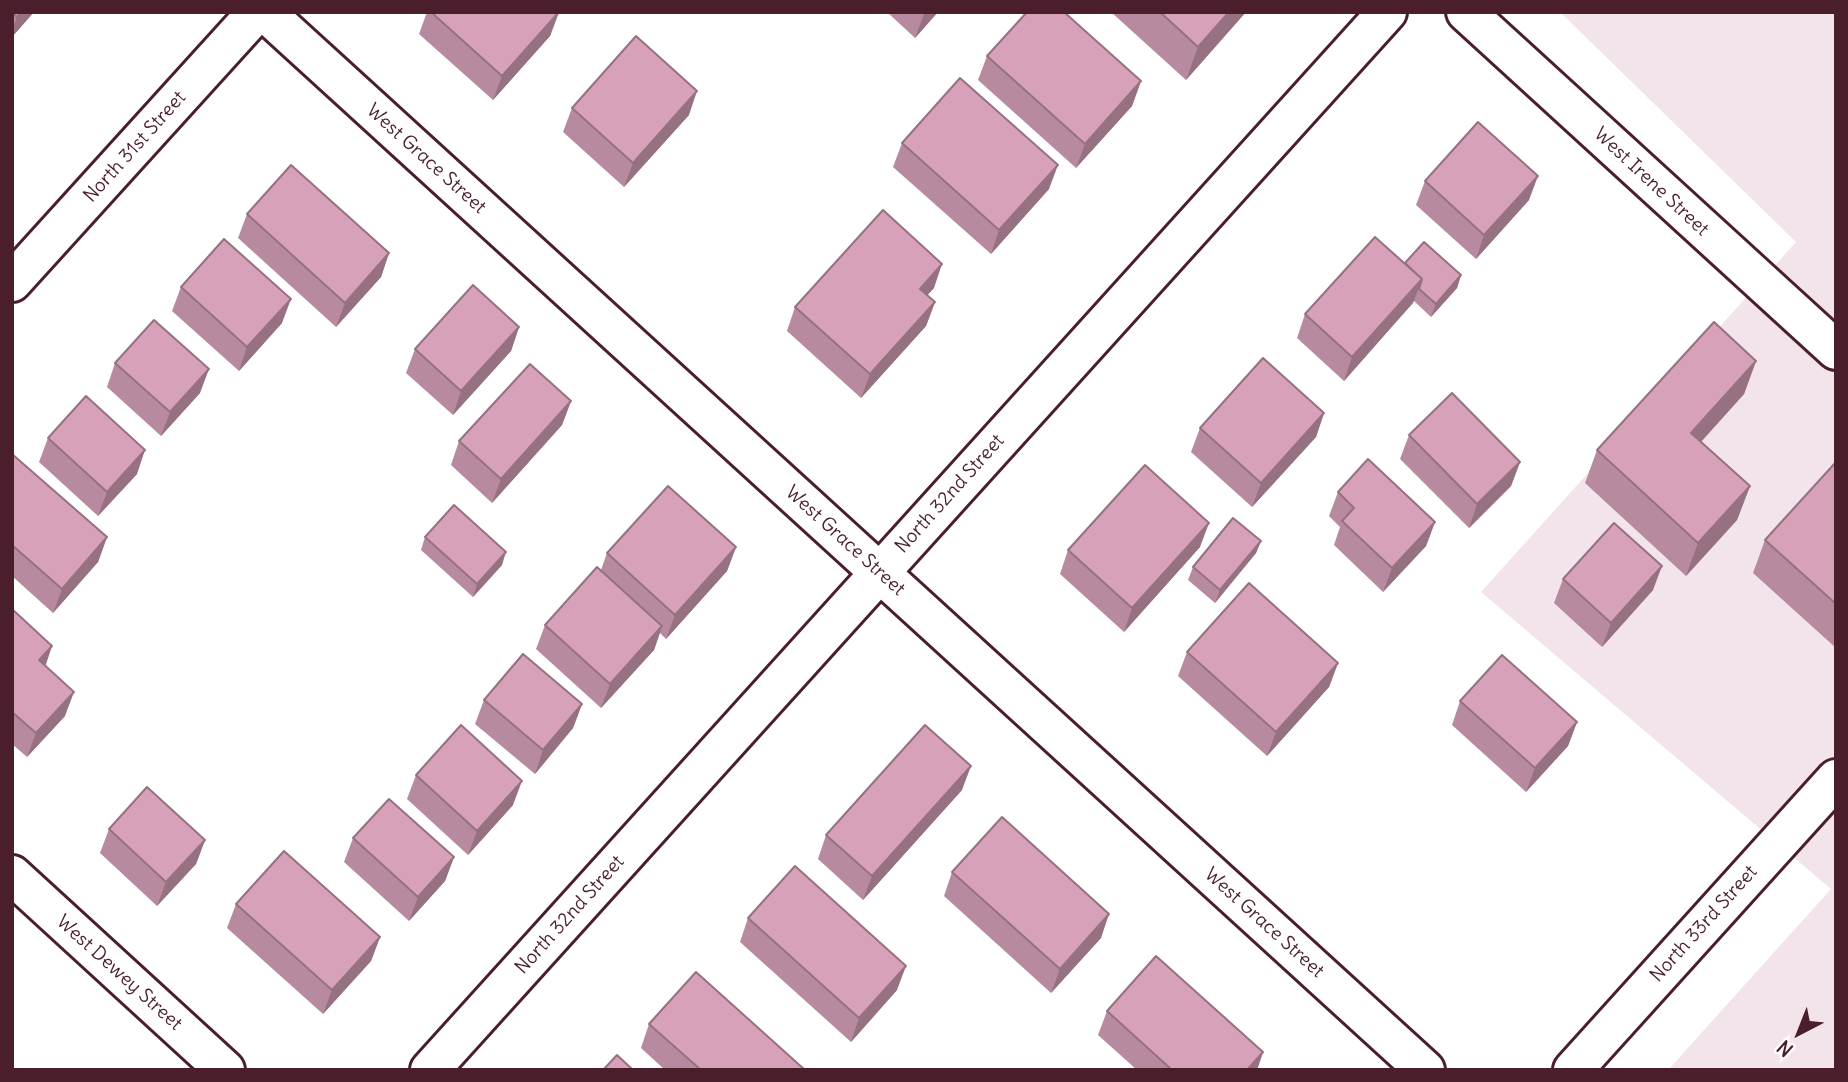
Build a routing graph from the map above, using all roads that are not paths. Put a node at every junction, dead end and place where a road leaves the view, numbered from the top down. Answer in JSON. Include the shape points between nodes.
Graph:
{"nodes":[{"id":1,"x":257,"y":12,"type":"edge"},
{"id":2,"x":265,"y":12,"type":"edge"},
{"id":3,"x":1387,"y":12,"type":"edge"},
{"id":4,"x":1466,"y":12,"type":"edge"},
{"id":5,"x":12,"y":282,"type":"edge"},
{"id":6,"x":1836,"y":351,"type":"edge"},
{"id":7,"x":879,"y":572,"type":"junction"},
{"id":8,"x":1836,"y":779,"type":"edge"},
{"id":9,"x":12,"y":875,"type":"edge"},
{"id":10,"x":225,"y":1070,"type":"edge"},
{"id":11,"x":430,"y":1070,"type":"edge"},
{"id":12,"x":1425,"y":1070,"type":"edge"},
{"id":13,"x":1573,"y":1070,"type":"edge"}],
"edges":[{"from":1,"to":5,"type":"street","name":"North 31st Street"},
{"from":2,"to":7,"type":"street","name":"West Grace Street"},
{"from":3,"to":7,"type":"street","name":"North 32nd Street"},
{"from":4,"to":6,"type":"street","name":"West Irene Street"},
{"from":7,"to":11,"type":"street","name":"North 32nd Street"},
{"from":7,"to":12,"type":"street","name":"West Grace Street"},
{"from":8,"to":13,"type":"street","name":"North 33rd Street"},
{"from":9,"to":10,"type":"street","name":"West Dewey Street"}]}
